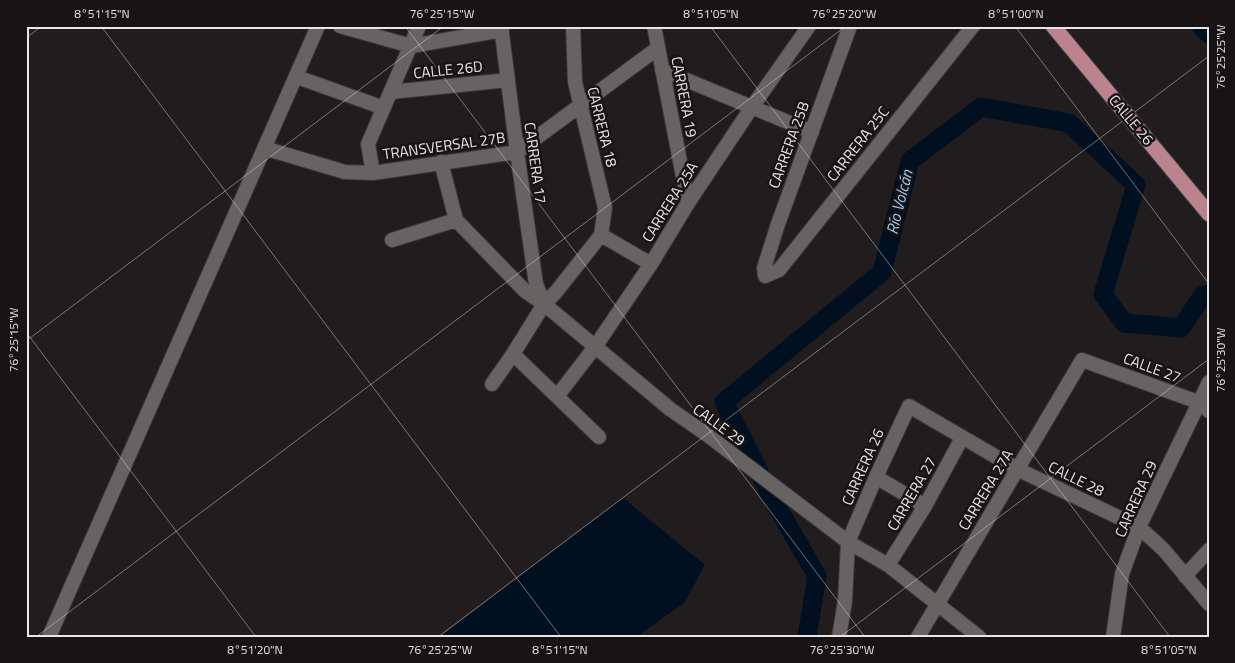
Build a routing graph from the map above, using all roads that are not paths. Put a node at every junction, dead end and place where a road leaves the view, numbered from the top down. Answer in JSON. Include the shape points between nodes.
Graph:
{"nodes":[{"id":1,"x":318,"y":26,"type":"edge"},
{"id":2,"x":340,"y":26,"type":"edge"},
{"id":3,"x":419,"y":26,"type":"edge"},
{"id":4,"x":573,"y":26,"type":"edge"},
{"id":5,"x":654,"y":26,"type":"edge"},
{"id":6,"x":809,"y":26,"type":"edge"},
{"id":7,"x":850,"y":26,"type":"edge"},
{"id":8,"x":973,"y":26,"type":"edge"},
{"id":9,"x":501,"y":28,"type":"edge"},
{"id":10,"x":1060,"y":30,"type":"edge"},
{"id":11,"x":411,"y":46,"type":"junction"},
{"id":12,"x":658,"y":48,"type":"junction"},
{"id":13,"x":662,"y":70,"type":"junction"},
{"id":14,"x":297,"y":77,"type":"junction"},
{"id":15,"x":508,"y":80,"type":"junction"},
{"id":16,"x":391,"y":92,"type":"junction"},
{"id":17,"x":580,"y":107,"type":"junction"},
{"id":18,"x":752,"y":107,"type":"junction"},
{"id":19,"x":384,"y":108,"type":"junction"},
{"id":20,"x":812,"y":132,"type":"junction"},
{"id":21,"x":264,"y":148,"type":"junction"},
{"id":22,"x":517,"y":152,"type":"junction"},
{"id":23,"x":441,"y":162,"type":"junction"},
{"id":24,"x":373,"y":173,"type":"junction"},
{"id":25,"x":688,"y":203,"type":"junction"},
{"id":26,"x":1209,"y":214,"type":"edge"},
{"id":27,"x":456,"y":220,"type":"junction"},
{"id":28,"x":601,"y":234,"type":"junction"},
{"id":29,"x":392,"y":240,"type":"dead end"},
{"id":30,"x":651,"y":264,"type":"junction"},
{"id":31,"x":765,"y":276,"type":"joint"},
{"id":32,"x":544,"y":304,"type":"junction"},
{"id":33,"x":595,"y":347,"type":"junction"},
{"id":34,"x":513,"y":354,"type":"junction"},
{"id":35,"x":1082,"y":360,"type":"joint"},
{"id":36,"x":1209,"y":382,"type":"edge"},
{"id":37,"x":492,"y":384,"type":"dead end"},
{"id":38,"x":558,"y":395,"type":"junction"},
{"id":39,"x":909,"y":406,"type":"joint"},
{"id":40,"x":1203,"y":407,"type":"edge"},
{"id":41,"x":599,"y":437,"type":"dead end"},
{"id":42,"x":962,"y":438,"type":"junction"},
{"id":43,"x":1017,"y":469,"type":"junction"},
{"id":44,"x":876,"y":477,"type":"junction"},
{"id":45,"x":925,"y":506,"type":"junction"},
{"id":46,"x":1139,"y":527,"type":"junction"},
{"id":47,"x":848,"y":542,"type":"junction"},
{"id":48,"x":1209,"y":550,"type":"edge"},
{"id":49,"x":888,"y":565,"type":"junction"},
{"id":50,"x":1185,"y":576,"type":"junction"},
{"id":51,"x":937,"y":603,"type":"junction"},
{"id":52,"x":1209,"y":604,"type":"edge"},
{"id":53,"x":49,"y":637,"type":"edge"},
{"id":54,"x":839,"y":637,"type":"edge"},
{"id":55,"x":918,"y":637,"type":"edge"},
{"id":56,"x":979,"y":637,"type":"edge"},
{"id":57,"x":1113,"y":637,"type":"edge"}],
"edges":[{"from":1,"to":14,"type":"street"},
{"from":2,"to":11,"type":"street"},
{"from":3,"to":11,"type":"street"},
{"from":4,"to":17,"type":"street","name":"CARRERA 18","via":[[575,82]]},
{"from":5,"to":12,"type":"street","name":"CARRERA 19"},
{"from":6,"to":18,"type":"street","name":"CARRERA 25A"},
{"from":7,"to":20,"type":"street","name":"CARRERA 25B"},
{"from":8,"to":31,"type":"street","name":"CARRERA 25C","via":[[779,270]]},
{"from":9,"to":11,"type":"street"},
{"from":9,"to":15,"type":"street","name":"CARRERA 17"},
{"from":10,"to":26,"type":"main road","name":"CALLE 26"},
{"from":11,"to":16,"type":"street"},
{"from":12,"to":13,"type":"street","name":"CARRERA 19"},
{"from":12,"to":17,"type":"street","name":"TRANSVERSAL 27B"},
{"from":13,"to":18,"type":"street"},
{"from":13,"to":25,"type":"street","name":"CARRERA 19"},
{"from":14,"to":19,"type":"street"},
{"from":14,"to":21,"type":"street"},
{"from":15,"to":16,"type":"street","name":"CALLE 26D"},
{"from":15,"to":22,"type":"street","name":"CARRERA 17"},
{"from":16,"to":19,"type":"street"},
{"from":17,"to":22,"type":"street","name":"TRANSVERSAL 27B"},
{"from":17,"to":28,"type":"street","name":"CARRERA 18","via":[[606,208]]},
{"from":18,"to":20,"type":"street"},
{"from":18,"to":25,"type":"street","name":"CARRERA 25A"},
{"from":19,"to":24,"type":"street","via":[[368,144]]},
{"from":20,"to":31,"type":"street","name":"CARRERA 25B","via":[[778,224],[764,268]]},
{"from":21,"to":24,"type":"street","name":"TRANSVERSAL 27B","via":[[345,172]]},
{"from":21,"to":53,"type":"street"},
{"from":22,"to":23,"type":"street","name":"TRANSVERSAL 27B"},
{"from":22,"to":32,"type":"street","name":"CARRERA 17","via":[[536,284]]},
{"from":23,"to":24,"type":"street","name":"TRANSVERSAL 27B"},
{"from":23,"to":27,"type":"street"},
{"from":25,"to":30,"type":"street","name":"CARRERA 25A"},
{"from":27,"to":29,"type":"street"},
{"from":27,"to":32,"type":"street","name":"CALLE 29","via":[[525,291]]},
{"from":28,"to":30,"type":"street"},
{"from":28,"to":32,"type":"street"},
{"from":30,"to":33,"type":"street","name":"CARRERA 25A"},
{"from":32,"to":33,"type":"street","name":"CALLE 29"},
{"from":32,"to":34,"type":"street"},
{"from":33,"to":38,"type":"street","name":"CARRERA 25A"},
{"from":33,"to":47,"type":"street","name":"CALLE 29","via":[[670,409]]},
{"from":34,"to":37,"type":"street"},
{"from":34,"to":38,"type":"street"},
{"from":35,"to":40,"type":"street","name":"CALLE 27"},
{"from":35,"to":43,"type":"street","name":"CARRERA 27A"},
{"from":36,"to":40,"type":"street","name":"CARRERA 29"},
{"from":38,"to":41,"type":"street"},
{"from":39,"to":42,"type":"street","name":"CALLE 28"},
{"from":39,"to":44,"type":"street","name":"CARRERA 26"},
{"from":40,"to":46,"type":"street","name":"CARRERA 29"},
{"from":42,"to":43,"type":"street","name":"CALLE 28"},
{"from":42,"to":45,"type":"street","name":"CARRERA 27"},
{"from":43,"to":46,"type":"street","name":"CALLE 28"},
{"from":43,"to":51,"type":"street","name":"CARRERA 27A"},
{"from":44,"to":45,"type":"street"},
{"from":44,"to":47,"type":"street","name":"CARRERA 26"},
{"from":45,"to":49,"type":"street","name":"CARRERA 27"},
{"from":46,"to":50,"type":"street","name":"CALLE 28"},
{"from":46,"to":57,"type":"street","name":"CARRERA 29","via":[[1122,574]]},
{"from":47,"to":49,"type":"street","name":"CALLE 29"},
{"from":47,"to":54,"type":"street","via":[[845,601]]},
{"from":48,"to":50,"type":"street"},
{"from":49,"to":51,"type":"street","name":"CALLE 29"},
{"from":50,"to":52,"type":"street","name":"CALLE 28"},
{"from":51,"to":55,"type":"street","name":"CARRERA 27A"},
{"from":51,"to":56,"type":"street","name":"CALLE 29"}]}
